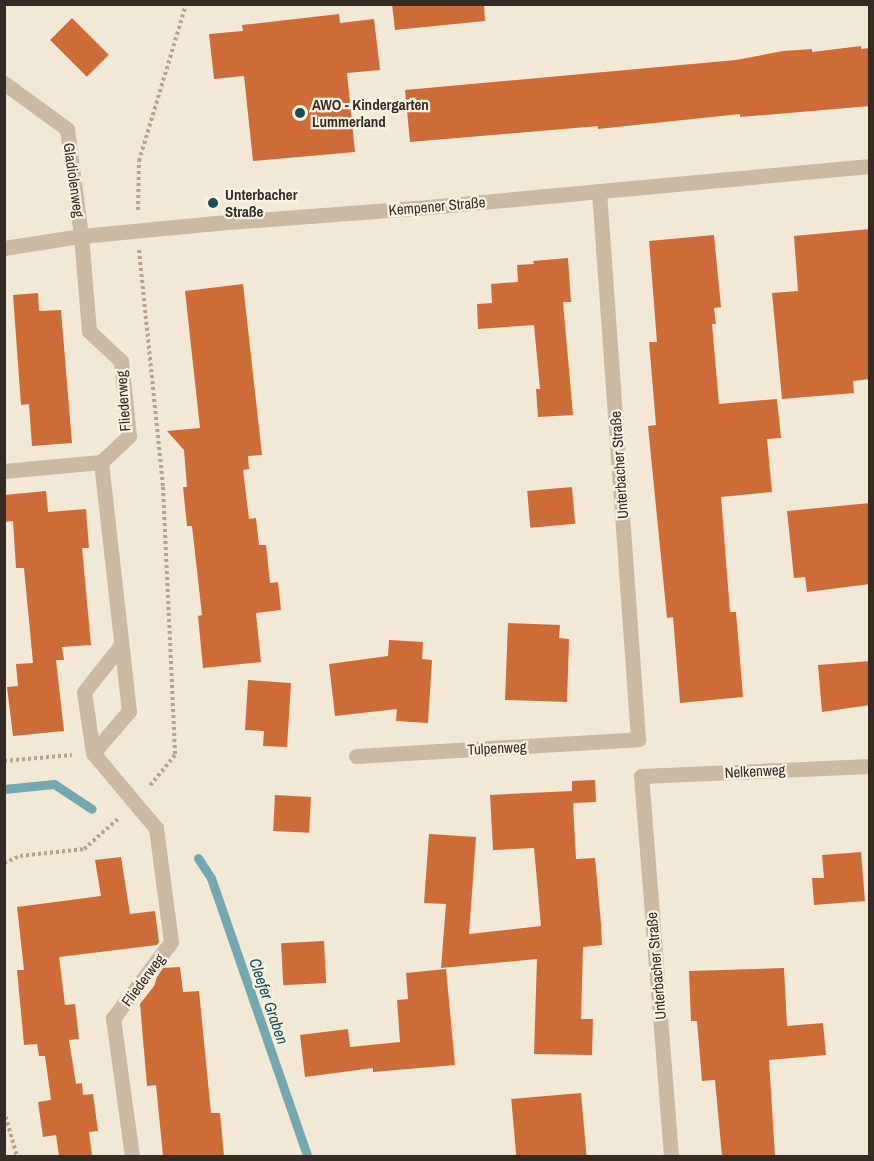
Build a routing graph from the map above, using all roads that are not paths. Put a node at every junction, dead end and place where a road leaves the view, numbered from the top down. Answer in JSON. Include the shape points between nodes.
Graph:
{"nodes":[{"id":1,"x":4,"y":83,"type":"edge"},
{"id":2,"x":870,"y":166,"type":"edge"},
{"id":3,"x":599,"y":190,"type":"junction"},
{"id":4,"x":81,"y":236,"type":"junction"},
{"id":5,"x":4,"y":248,"type":"edge"},
{"id":6,"x":101,"y":462,"type":"junction"},
{"id":7,"x":4,"y":471,"type":"edge"},
{"id":8,"x":121,"y":645,"type":"junction"},
{"id":9,"x":638,"y":739,"type":"joint"},
{"id":10,"x":93,"y":753,"type":"junction"},
{"id":11,"x":356,"y":756,"type":"dead end"},
{"id":12,"x":870,"y":766,"type":"edge"},
{"id":13,"x":641,"y":776,"type":"joint"},
{"id":14,"x":132,"y":1156,"type":"edge"},
{"id":15,"x":671,"y":1156,"type":"edge"}],
"edges":[{"from":1,"to":4,"type":"street","name":"Gladiolenweg","via":[[67,129]]},
{"from":2,"to":3,"type":"street","name":"Kempener Straße"},
{"from":3,"to":4,"type":"street","name":"Kempener Straße"},
{"from":3,"to":9,"type":"street","name":"Unterbacher Straße"},
{"from":4,"to":5,"type":"street","name":"Kempener Straße"},
{"from":4,"to":6,"type":"street","name":"Fliederweg","via":[[89,330],[120,361],[129,436]]},
{"from":6,"to":7,"type":"street"},
{"from":6,"to":8,"type":"street"},
{"from":8,"to":10,"type":"street","name":"Fliederweg","via":[[84,692]]},
{"from":8,"to":10,"type":"street","via":[[129,711]]},
{"from":9,"to":11,"type":"street","name":"Tulpenweg"},
{"from":10,"to":14,"type":"street","name":"Fliederweg","via":[[156,828],[171,942],[113,1018]]},
{"from":12,"to":13,"type":"street","name":"Nelkenweg"},
{"from":13,"to":15,"type":"street","name":"Unterbacher Straße"}]}
